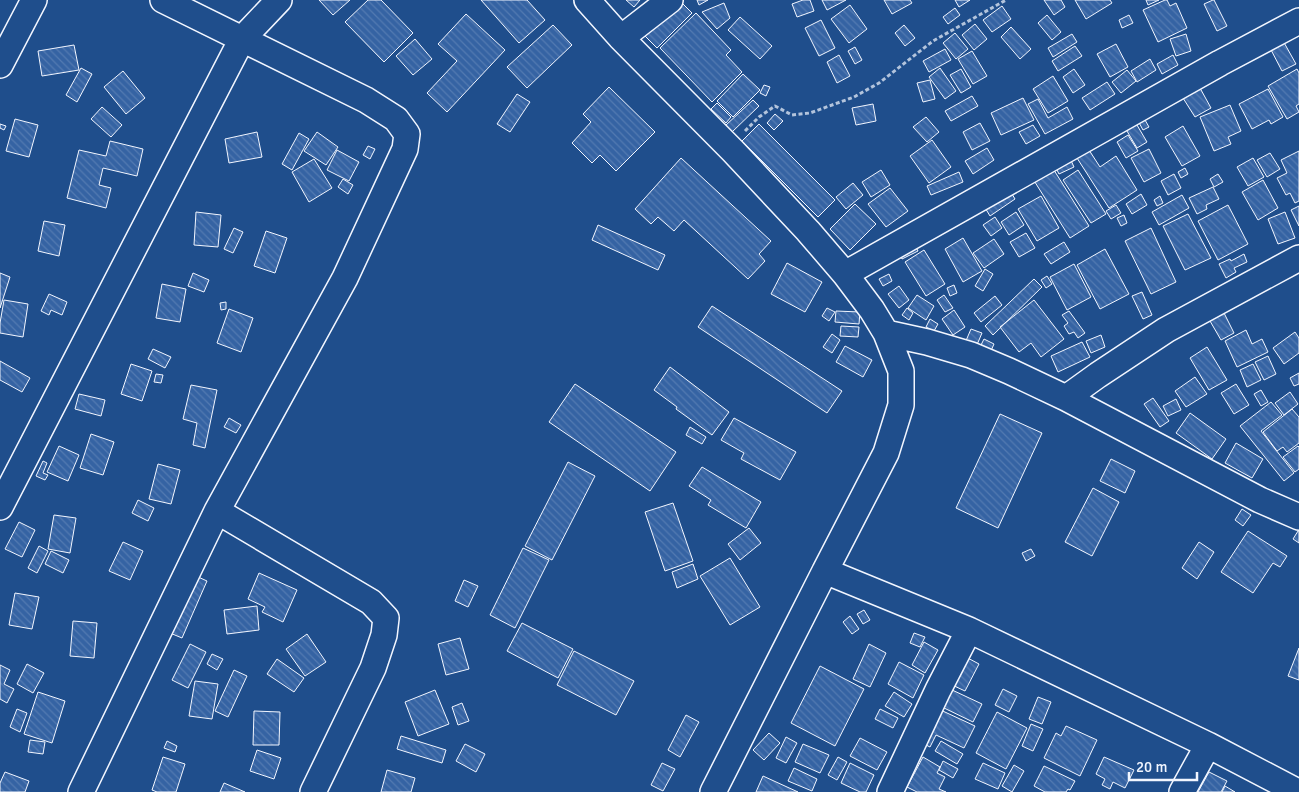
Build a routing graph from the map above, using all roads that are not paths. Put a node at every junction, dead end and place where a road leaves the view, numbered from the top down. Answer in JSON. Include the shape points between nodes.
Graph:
{"nodes":[{"id":1,"x":34,"y":0,"type":"edge"},
{"id":2,"x":163,"y":0,"type":"edge"},
{"id":3,"x":587,"y":0,"type":"edge"},
{"id":4,"x":670,"y":0,"type":"edge"},
{"id":5,"x":275,"y":1,"type":"edge"},
{"id":6,"x":1299,"y":21,"type":"edge"},
{"id":7,"x":621,"y":38,"type":"junction"},
{"id":8,"x":242,"y":39,"type":"junction"},
{"id":9,"x":0,"y":65,"type":"edge"},
{"id":10,"x":1299,"y":258,"type":"edge"},
{"id":11,"x":845,"y":274,"type":"junction"},
{"id":12,"x":886,"y":333,"type":"junction"},
{"id":13,"x":1066,"y":398,"type":"junction"},
{"id":14,"x":0,"y":507,"type":"edge"},
{"id":15,"x":1293,"y":508,"type":"edge"},
{"id":16,"x":217,"y":511,"type":"junction"},
{"id":17,"x":826,"y":571,"type":"junction"},
{"id":18,"x":969,"y":630,"type":"junction"},
{"id":19,"x":1208,"y":745,"type":"junction"},
{"id":20,"x":80,"y":792,"type":"edge"},
{"id":21,"x":313,"y":792,"type":"edge"},
{"id":22,"x":713,"y":792,"type":"edge"},
{"id":23,"x":890,"y":792,"type":"edge"},
{"id":24,"x":1182,"y":792,"type":"edge"},
{"id":25,"x":1298,"y":792,"type":"edge"}],
"edges":[{"from":1,"to":9,"type":"street"},
{"from":2,"to":8,"type":"street"},
{"from":3,"to":7,"type":"street"},
{"from":4,"to":7,"type":"street"},
{"from":5,"to":8,"type":"street"},
{"from":6,"to":11,"type":"street"},
{"from":7,"to":11,"type":"street","via":[[733,151]]},
{"from":8,"to":14,"type":"street"},
{"from":8,"to":16,"type":"street","via":[[366,100],[396,119],[407,134],[405,150],[345,278]]},
{"from":10,"to":13,"type":"street","via":[[1166,330]]},
{"from":11,"to":12,"type":"street"},
{"from":12,"to":13,"type":"street","via":[[971,355]]},
{"from":12,"to":17,"type":"street","via":[[901,371],[901,405],[886,453]]},
{"from":13,"to":15,"type":"street","via":[[1260,500]]},
{"from":16,"to":20,"type":"street"},
{"from":16,"to":21,"type":"street","via":[[371,602],[386,618],[373,668]]},
{"from":17,"to":18,"type":"street"},
{"from":17,"to":22,"type":"street"},
{"from":18,"to":19,"type":"street"},
{"from":18,"to":23,"type":"street"},
{"from":19,"to":24,"type":"street"},
{"from":19,"to":25,"type":"street"}]}
